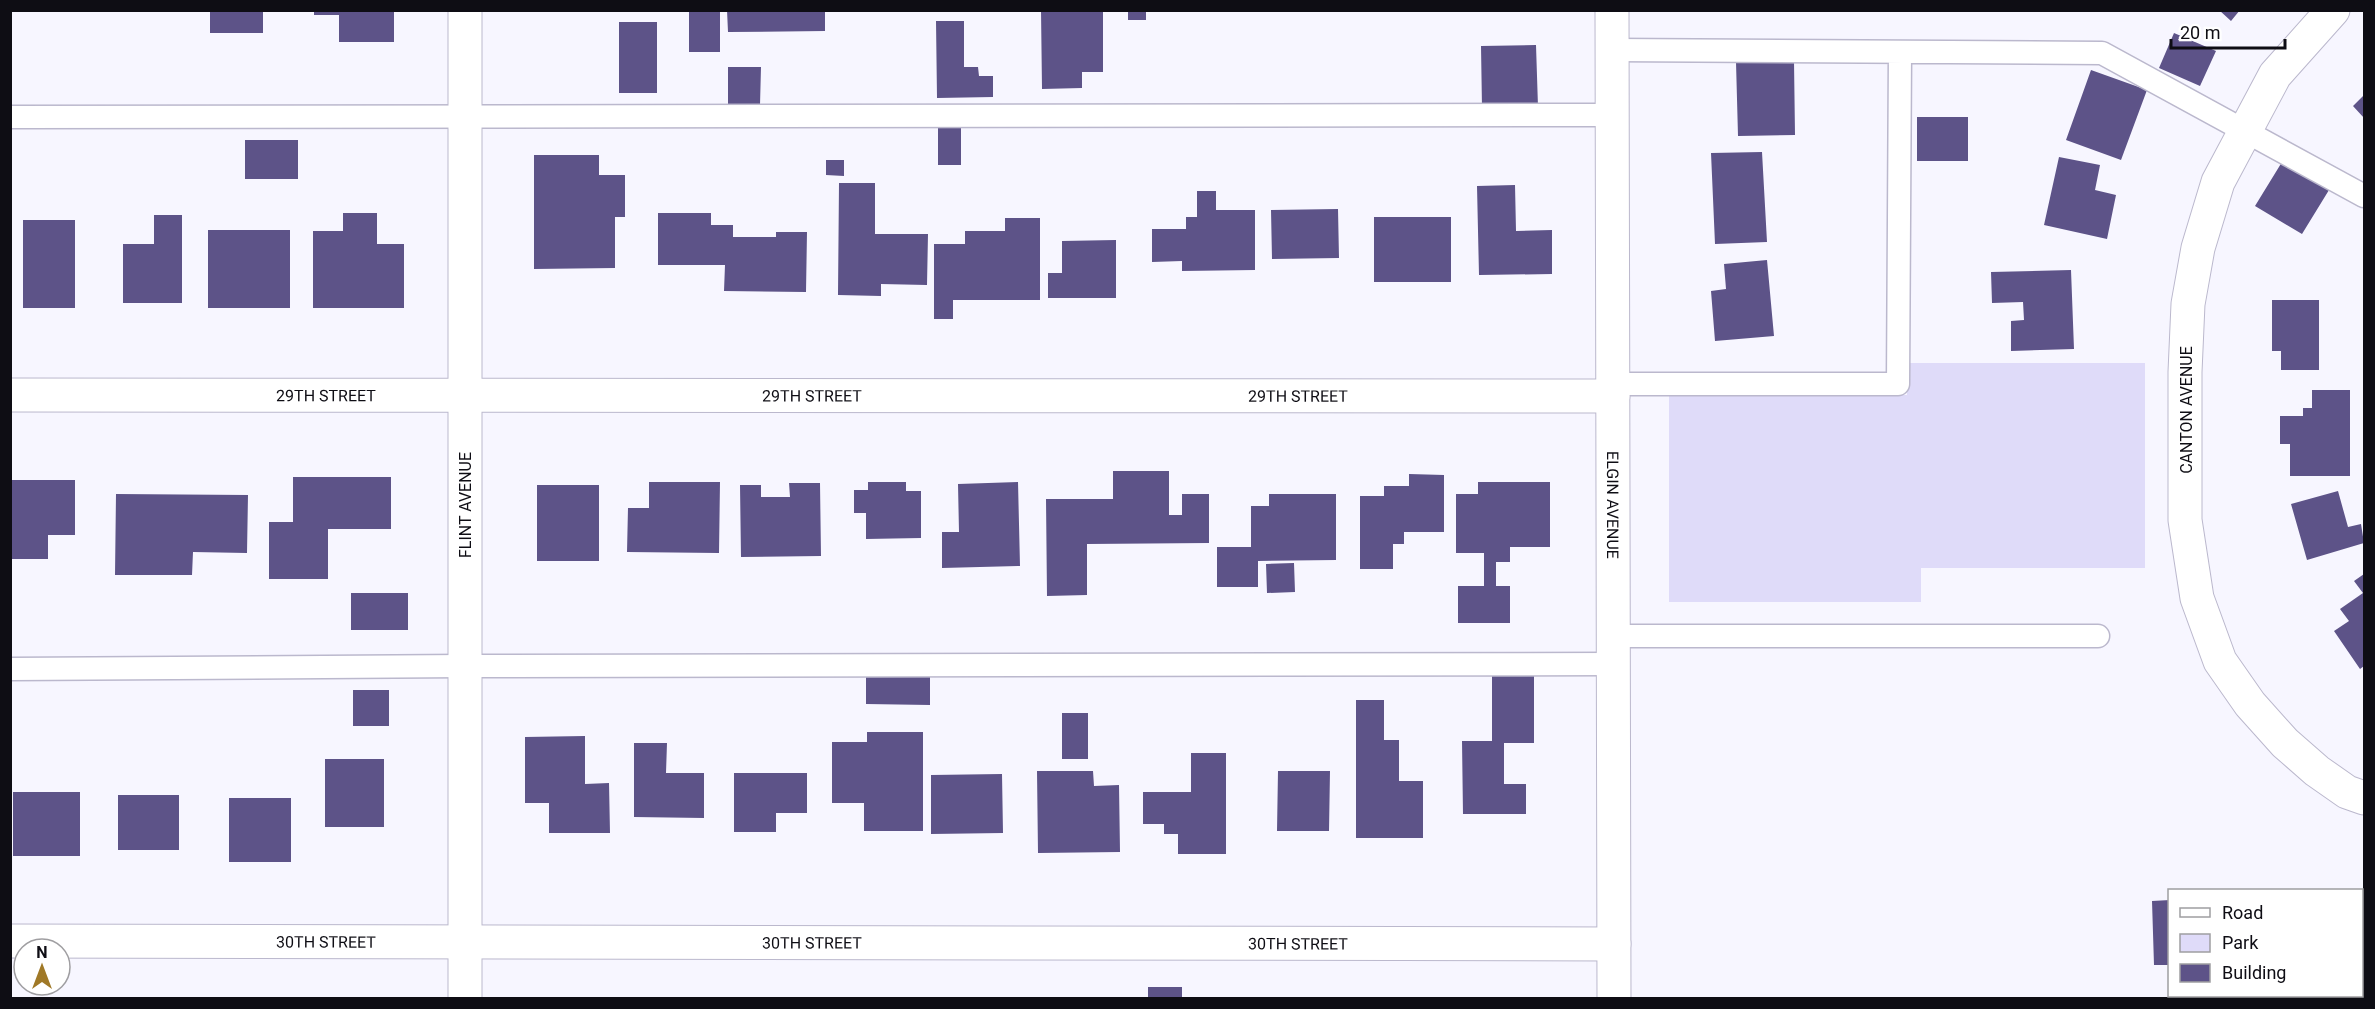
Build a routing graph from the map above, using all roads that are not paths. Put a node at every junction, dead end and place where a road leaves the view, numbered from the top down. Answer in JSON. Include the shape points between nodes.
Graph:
{"nodes":[{"id":1,"x":465,"y":10,"type":"edge"},
{"id":2,"x":1612,"y":10,"type":"edge"},
{"id":3,"x":2333,"y":10,"type":"edge"},
{"id":4,"x":1612,"y":50,"type":"junction"},
{"id":5,"x":1900,"y":52,"type":"junction"},
{"id":6,"x":465,"y":115,"type":"junction"},
{"id":7,"x":1613,"y":115,"type":"junction"},
{"id":8,"x":10,"y":117,"type":"edge"},
{"id":9,"x":2245,"y":129,"type":"junction"},
{"id":10,"x":2364,"y":196,"type":"edge"},
{"id":11,"x":1613,"y":390,"type":"junction"},
{"id":12,"x":10,"y":395,"type":"edge"},
{"id":13,"x":465,"y":396,"type":"junction"},
{"id":14,"x":2098,"y":636,"type":"dead end"},
{"id":15,"x":1613,"y":650,"type":"junction"},
{"id":16,"x":465,"y":666,"type":"junction"},
{"id":17,"x":10,"y":669,"type":"edge"},
{"id":18,"x":2356,"y":795,"type":"edge"},
{"id":19,"x":10,"y":941,"type":"edge"},
{"id":20,"x":465,"y":942,"type":"junction"},
{"id":21,"x":1614,"y":944,"type":"junction"},
{"id":22,"x":465,"y":999,"type":"edge"},
{"id":23,"x":1614,"y":999,"type":"edge"}],
"edges":[{"from":1,"to":6,"type":"street","name":"FLINT AVENUE"},
{"from":2,"to":4,"type":"street","name":"ELGIN AVENUE"},
{"from":3,"to":9,"type":"street","name":"CANTON AVENUE","via":[[2275,75]]},
{"from":4,"to":5,"type":"lane"},
{"from":4,"to":7,"type":"street","name":"ELGIN AVENUE"},
{"from":5,"to":9,"type":"lane","via":[[2102,53]]},
{"from":5,"to":11,"type":"lane","via":[[1898,384]]},
{"from":6,"to":7,"type":"lane"},
{"from":6,"to":8,"type":"lane"},
{"from":6,"to":13,"type":"street","name":"FLINT AVENUE"},
{"from":7,"to":11,"type":"street","name":"ELGIN AVENUE"},
{"from":9,"to":10,"type":"lane"},
{"from":9,"to":18,"type":"street","name":"CANTON AVENUE","via":[[2218,182],[2198,248],[2188,304],[2185,519],[2197,598],[2220,661],[2250,704],[2317,771]]},
{"from":11,"to":13,"type":"street","name":"29TH STREET"},
{"from":11,"to":15,"type":"street","name":"ELGIN AVENUE"},
{"from":12,"to":13,"type":"street","name":"29TH STREET"},
{"from":13,"to":16,"type":"street","name":"FLINT AVENUE"},
{"from":14,"to":15,"type":"lane"},
{"from":15,"to":16,"type":"lane"},
{"from":15,"to":21,"type":"street","name":"ELGIN AVENUE"},
{"from":16,"to":17,"type":"lane"},
{"from":16,"to":20,"type":"street","name":"FLINT AVENUE"},
{"from":19,"to":20,"type":"street","name":"30TH STREET"},
{"from":20,"to":21,"type":"street","name":"30TH STREET"},
{"from":20,"to":22,"type":"street","name":"FLINT AVENUE"},
{"from":21,"to":23,"type":"street","name":"ELGIN AVENUE"}]}
